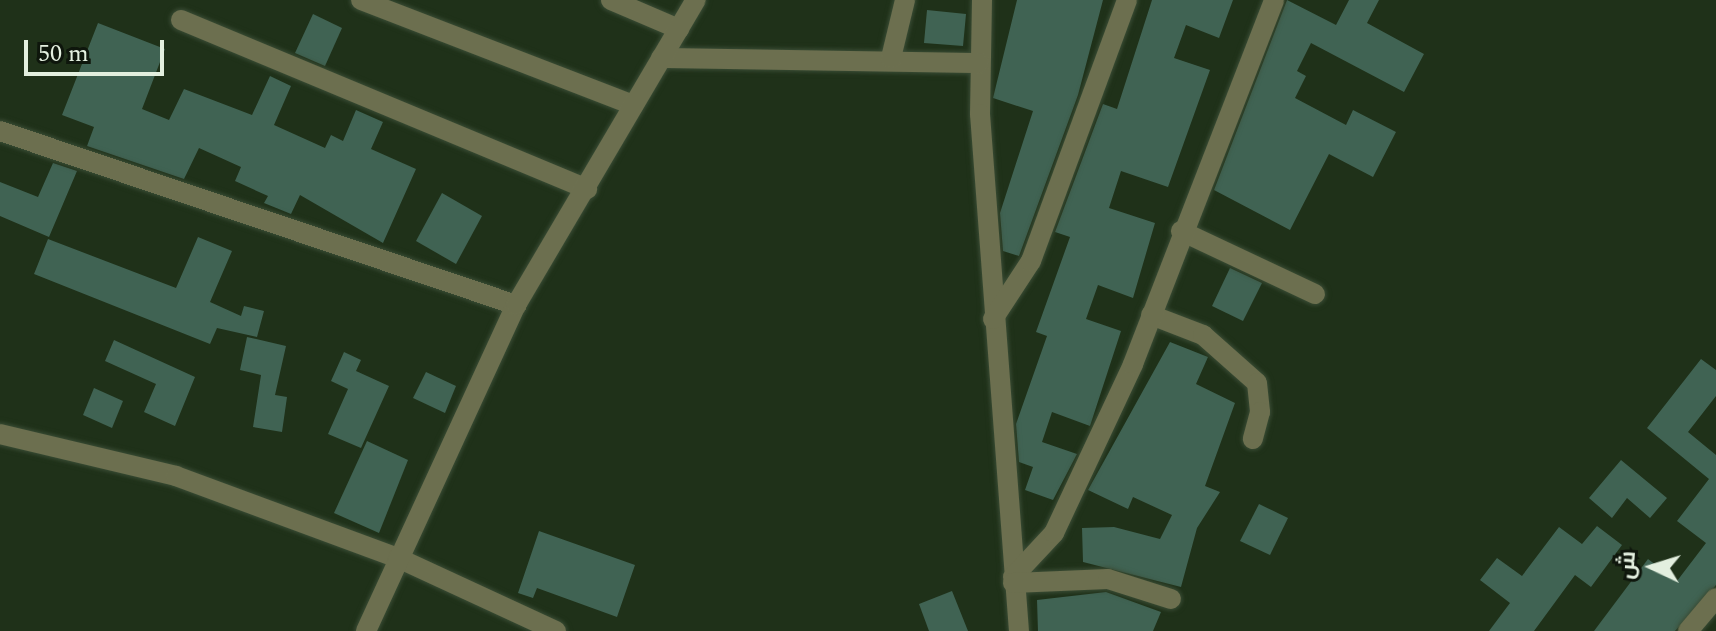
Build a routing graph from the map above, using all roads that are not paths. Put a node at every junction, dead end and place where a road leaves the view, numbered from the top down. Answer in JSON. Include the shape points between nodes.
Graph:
{"nodes":[{"id":1,"x":361,"y":0,"type":"edge"},
{"id":2,"x":611,"y":0,"type":"edge"},
{"id":3,"x":696,"y":0,"type":"edge"},
{"id":4,"x":905,"y":0,"type":"edge"},
{"id":5,"x":982,"y":0,"type":"edge"},
{"id":6,"x":1127,"y":0,"type":"edge"},
{"id":7,"x":1274,"y":0,"type":"edge"},
{"id":8,"x":181,"y":20,"type":"dead end"},
{"id":9,"x":679,"y":29,"type":"junction"},
{"id":10,"x":661,"y":58,"type":"junction"},
{"id":11,"x":891,"y":58,"type":"junction"},
{"id":12,"x":979,"y":63,"type":"junction"},
{"id":13,"x":633,"y":105,"type":"junction"},
{"id":14,"x":0,"y":131,"type":"edge"},
{"id":15,"x":587,"y":189,"type":"junction"},
{"id":16,"x":1181,"y":231,"type":"junction"},
{"id":17,"x":1315,"y":294,"type":"dead end"},
{"id":18,"x":516,"y":305,"type":"junction"},
{"id":19,"x":1151,"y":315,"type":"junction"},
{"id":20,"x":993,"y":319,"type":"junction"},
{"id":21,"x":0,"y":434,"type":"edge"},
{"id":22,"x":1253,"y":439,"type":"dead end"},
{"id":23,"x":398,"y":558,"type":"junction"},
{"id":24,"x":1013,"y":580,"type":"junction"},
{"id":25,"x":1716,"y":598,"type":"edge"},
{"id":26,"x":1171,"y":599,"type":"dead end"},
{"id":27,"x":366,"y":631,"type":"edge"},
{"id":28,"x":556,"y":631,"type":"edge"},
{"id":29,"x":1019,"y":631,"type":"edge"},
{"id":30,"x":1688,"y":631,"type":"edge"}],
"edges":[{"from":1,"to":13,"type":"street"},
{"from":2,"to":9,"type":"street"},
{"from":3,"to":9,"type":"street"},
{"from":4,"to":11,"type":"street"},
{"from":5,"to":12,"type":"street"},
{"from":6,"to":20,"type":"street","via":[[1031,261]]},
{"from":7,"to":16,"type":"street"},
{"from":8,"to":15,"type":"street"},
{"from":9,"to":10,"type":"street"},
{"from":10,"to":11,"type":"street"},
{"from":10,"to":13,"type":"street"},
{"from":11,"to":12,"type":"street"},
{"from":12,"to":20,"type":"street"},
{"from":13,"to":15,"type":"street"},
{"from":14,"to":18,"type":"street"},
{"from":15,"to":18,"type":"street"},
{"from":16,"to":17,"type":"street"},
{"from":16,"to":19,"type":"street"},
{"from":18,"to":23,"type":"street"},
{"from":19,"to":22,"type":"street","via":[[1203,335],[1257,383],[1260,412]]},
{"from":19,"to":24,"type":"street","via":[[1054,533]]},
{"from":20,"to":24,"type":"street"},
{"from":21,"to":23,"type":"street","via":[[176,476]]},
{"from":23,"to":27,"type":"street"},
{"from":23,"to":28,"type":"street"},
{"from":24,"to":26,"type":"street","via":[[1108,579]]},
{"from":24,"to":29,"type":"street"},
{"from":25,"to":30,"type":"street"}]}
